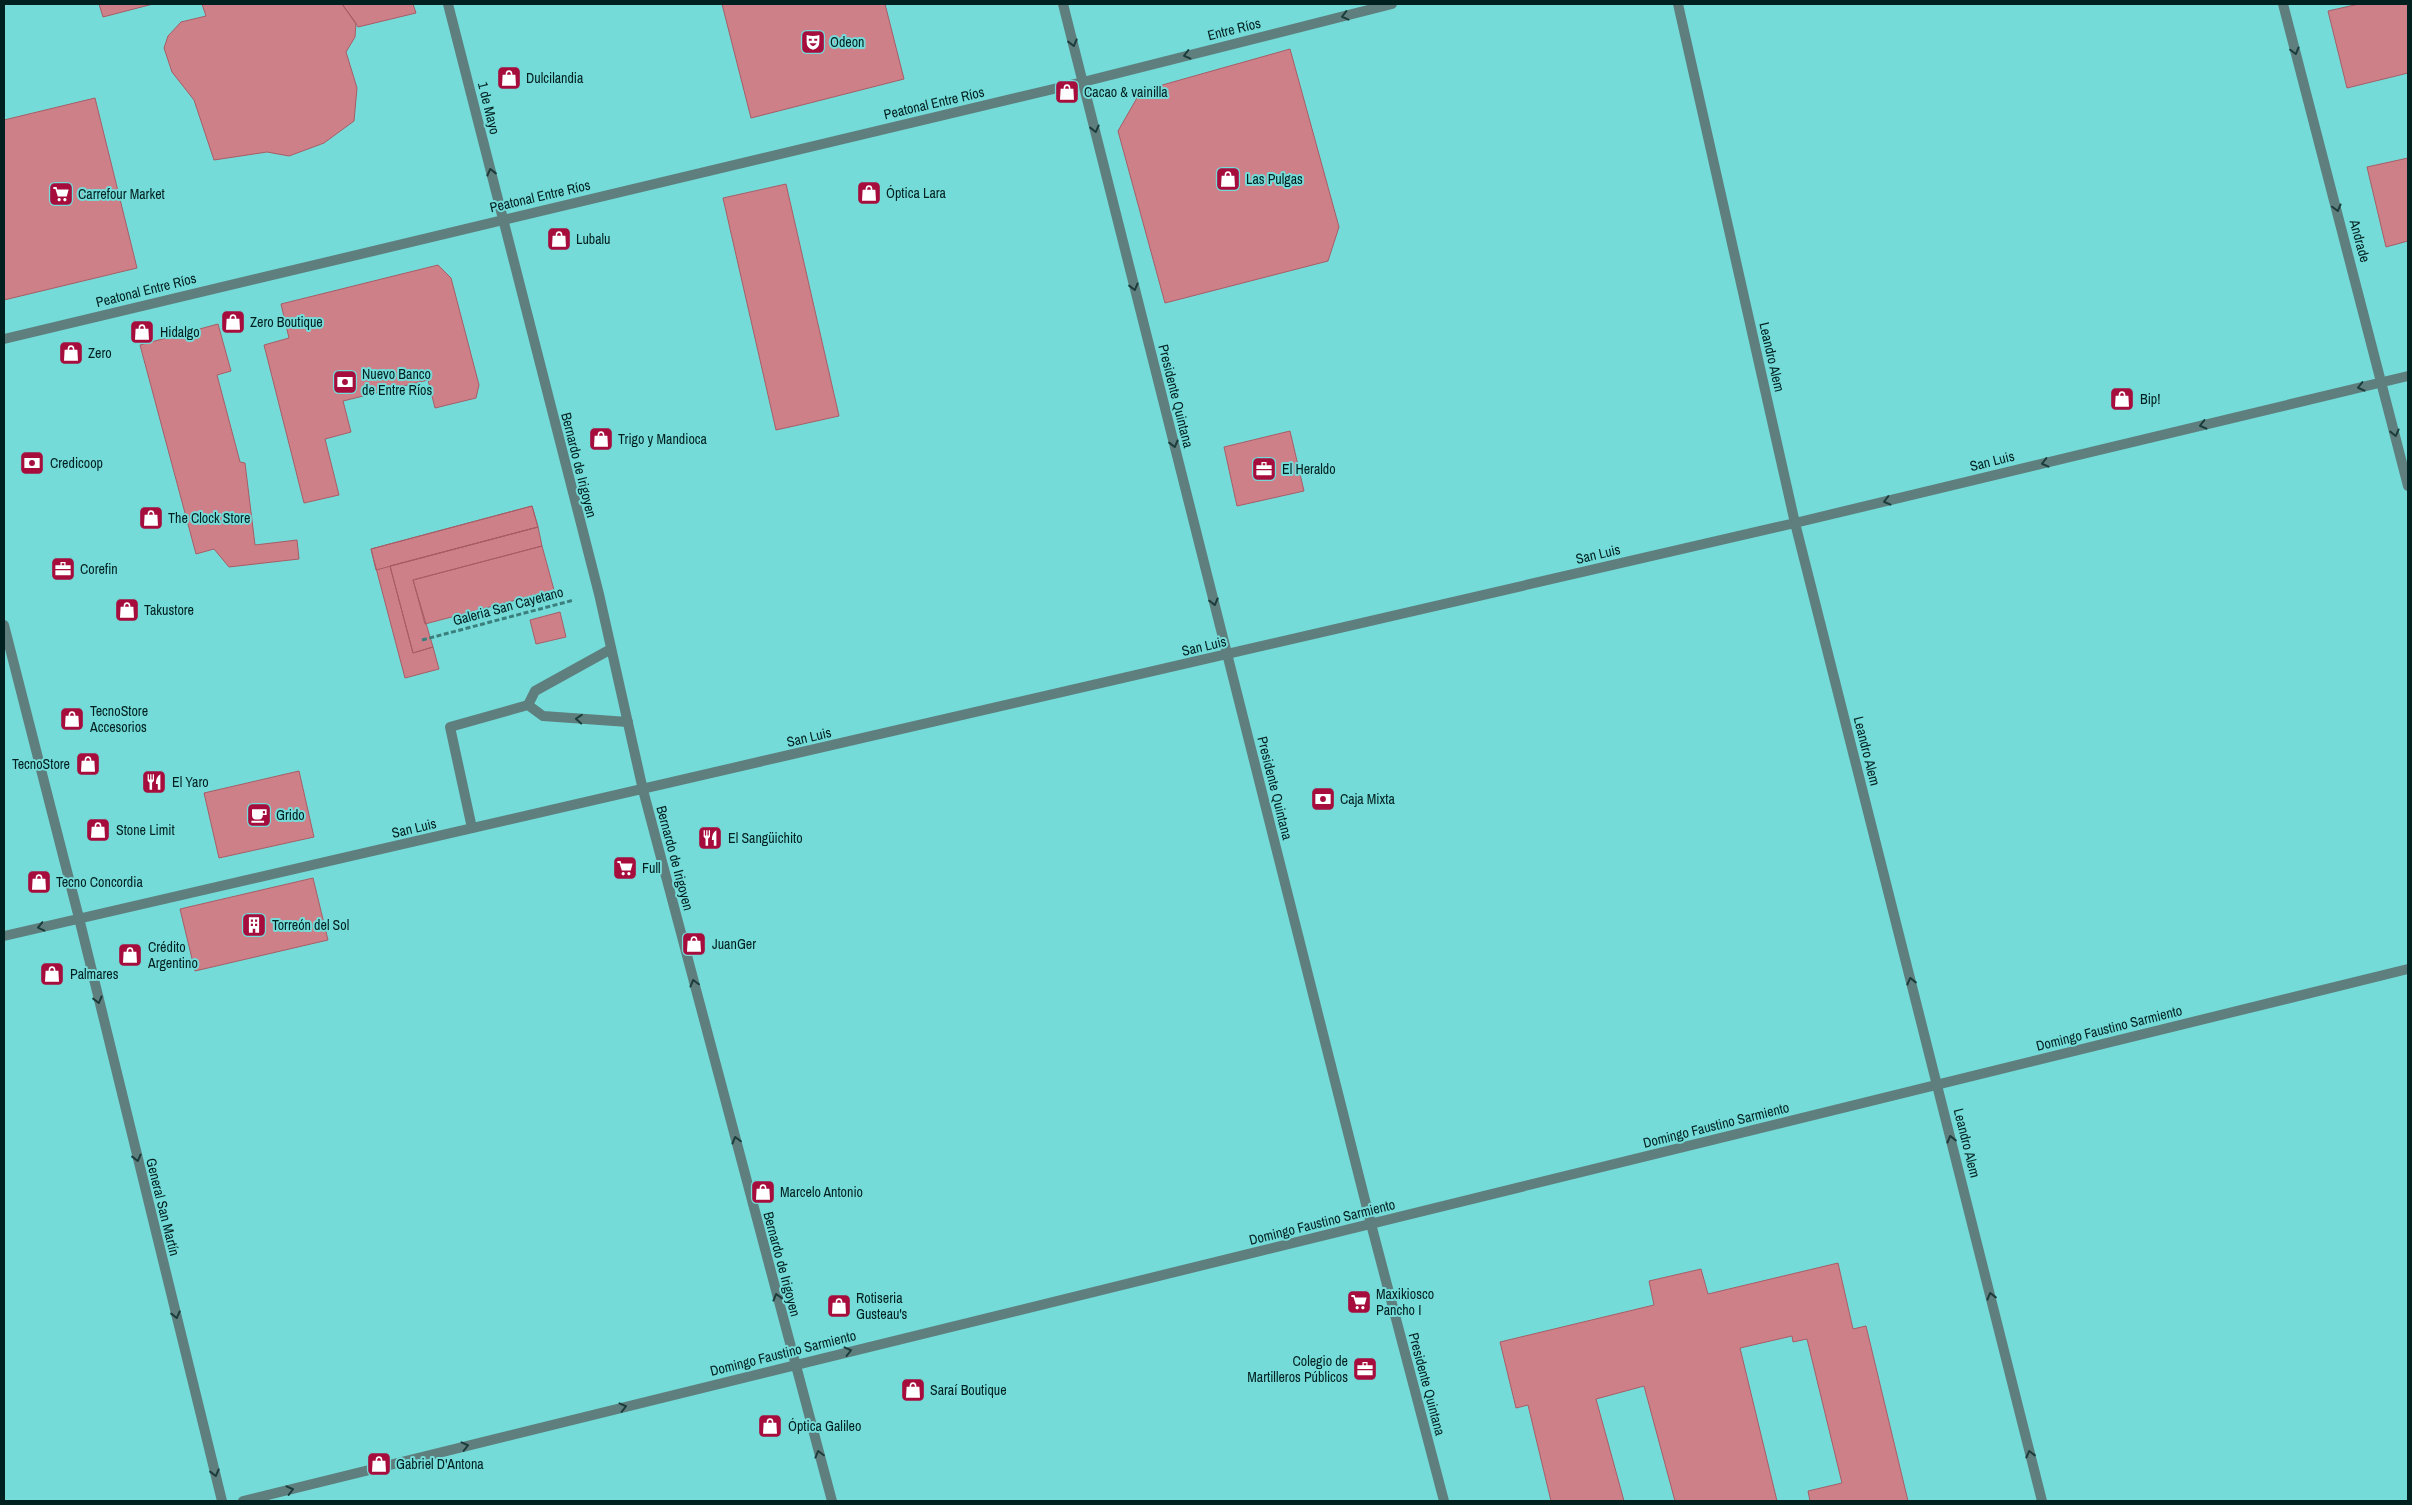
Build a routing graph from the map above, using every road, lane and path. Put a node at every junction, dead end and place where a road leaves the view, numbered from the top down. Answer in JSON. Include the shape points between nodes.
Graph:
{"nodes":[{"id":1,"x":448,"y":4,"type":"edge"},
{"id":2,"x":1063,"y":4,"type":"edge"},
{"id":3,"x":1392,"y":4,"type":"edge"},
{"id":4,"x":1678,"y":4,"type":"edge"},
{"id":5,"x":2283,"y":4,"type":"edge"},
{"id":6,"x":1082,"y":82,"type":"junction"},
{"id":7,"x":503,"y":219,"type":"junction"},
{"id":8,"x":4,"y":339,"type":"edge"},
{"id":9,"x":2408,"y":376,"type":"edge"},
{"id":10,"x":2382,"y":382,"type":"junction"},
{"id":11,"x":2408,"y":486,"type":"edge"},
{"id":12,"x":1795,"y":523,"type":"junction"},
{"id":13,"x":599,"y":594,"type":"junction"},
{"id":14,"x":4,"y":625,"type":"edge"},
{"id":15,"x":422,"y":640,"type":"dead end"},
{"id":16,"x":611,"y":649,"type":"junction"},
{"id":17,"x":1228,"y":655,"type":"junction"},
{"id":18,"x":528,"y":705,"type":"junction"},
{"id":19,"x":628,"y":722,"type":"junction"},
{"id":20,"x":643,"y":790,"type":"junction"},
{"id":21,"x":472,"y":828,"type":"junction"},
{"id":22,"x":78,"y":918,"type":"junction"},
{"id":23,"x":4,"y":936,"type":"edge"},
{"id":24,"x":2408,"y":969,"type":"edge"},
{"id":25,"x":1938,"y":1085,"type":"junction"},
{"id":26,"x":1371,"y":1224,"type":"junction"},
{"id":27,"x":795,"y":1364,"type":"junction"},
{"id":28,"x":222,"y":1501,"type":"edge"},
{"id":29,"x":243,"y":1501,"type":"edge"},
{"id":30,"x":832,"y":1501,"type":"edge"},
{"id":31,"x":1444,"y":1501,"type":"edge"},
{"id":32,"x":2042,"y":1501,"type":"edge"}],
"edges":[{"from":7,"to":1,"type":"street","name":"1 de Mayo","one_way":true},
{"from":2,"to":6,"type":"street","name":"Presidente Quintana","one_way":true},
{"from":3,"to":6,"type":"street","name":"Entre Ríos","one_way":true},
{"from":4,"to":12,"type":"street","name":"Leandro Alem"},
{"from":5,"to":10,"type":"street","name":"Andrade","one_way":true},
{"from":6,"to":7,"type":"street","name":"Peatonal Entre Ríos"},
{"from":6,"to":17,"type":"street","name":"Presidente Quintana","one_way":true},
{"from":7,"to":8,"type":"street","name":"Peatonal Entre Ríos"},
{"from":7,"to":13,"type":"street","name":"Bernardo de Irigoyen"},
{"from":9,"to":10,"type":"street","name":"San Luis"},
{"from":10,"to":11,"type":"street","name":"Andrade","one_way":true},
{"from":10,"to":12,"type":"street","name":"San Luis","one_way":true},
{"from":12,"to":17,"type":"street","name":"San Luis"},
{"from":25,"to":12,"type":"street","name":"Leandro Alem","one_way":true},
{"from":13,"to":15,"type":"path","name":"Galeria San Cayetano"},
{"from":13,"to":16,"type":"street","name":"Bernardo de Irigoyen"},
{"from":14,"to":22,"type":"street","name":"General San Martín"},
{"from":16,"to":18,"type":"street","via":[[535,691]]},
{"from":16,"to":19,"type":"street","name":"Bernardo de Irigoyen"},
{"from":17,"to":20,"type":"street","name":"San Luis"},
{"from":17,"to":26,"type":"street","name":"Presidente Quintana"},
{"from":19,"to":18,"type":"street","one_way":true,"via":[[543,716]]},
{"from":18,"to":21,"type":"street","via":[[450,727]]},
{"from":19,"to":20,"type":"street","name":"Bernardo de Irigoyen"},
{"from":20,"to":21,"type":"street","name":"San Luis"},
{"from":27,"to":20,"type":"street","name":"Bernardo de Irigoyen","one_way":true},
{"from":21,"to":22,"type":"street","name":"San Luis"},
{"from":22,"to":23,"type":"street","name":"San Luis","one_way":true},
{"from":22,"to":28,"type":"street","name":"General San Martín","one_way":true},
{"from":24,"to":25,"type":"street","name":"Domingo Faustino Sarmiento"},
{"from":25,"to":26,"type":"street","name":"Domingo Faustino Sarmiento"},
{"from":32,"to":25,"type":"street","name":"Leandro Alem","one_way":true},
{"from":27,"to":26,"type":"street","name":"Domingo Faustino Sarmiento","one_way":true},
{"from":26,"to":31,"type":"street","name":"Presidente Quintana"},
{"from":29,"to":27,"type":"street","name":"Domingo Faustino Sarmiento","one_way":true},
{"from":30,"to":27,"type":"street","name":"Bernardo de Irigoyen","one_way":true}]}
